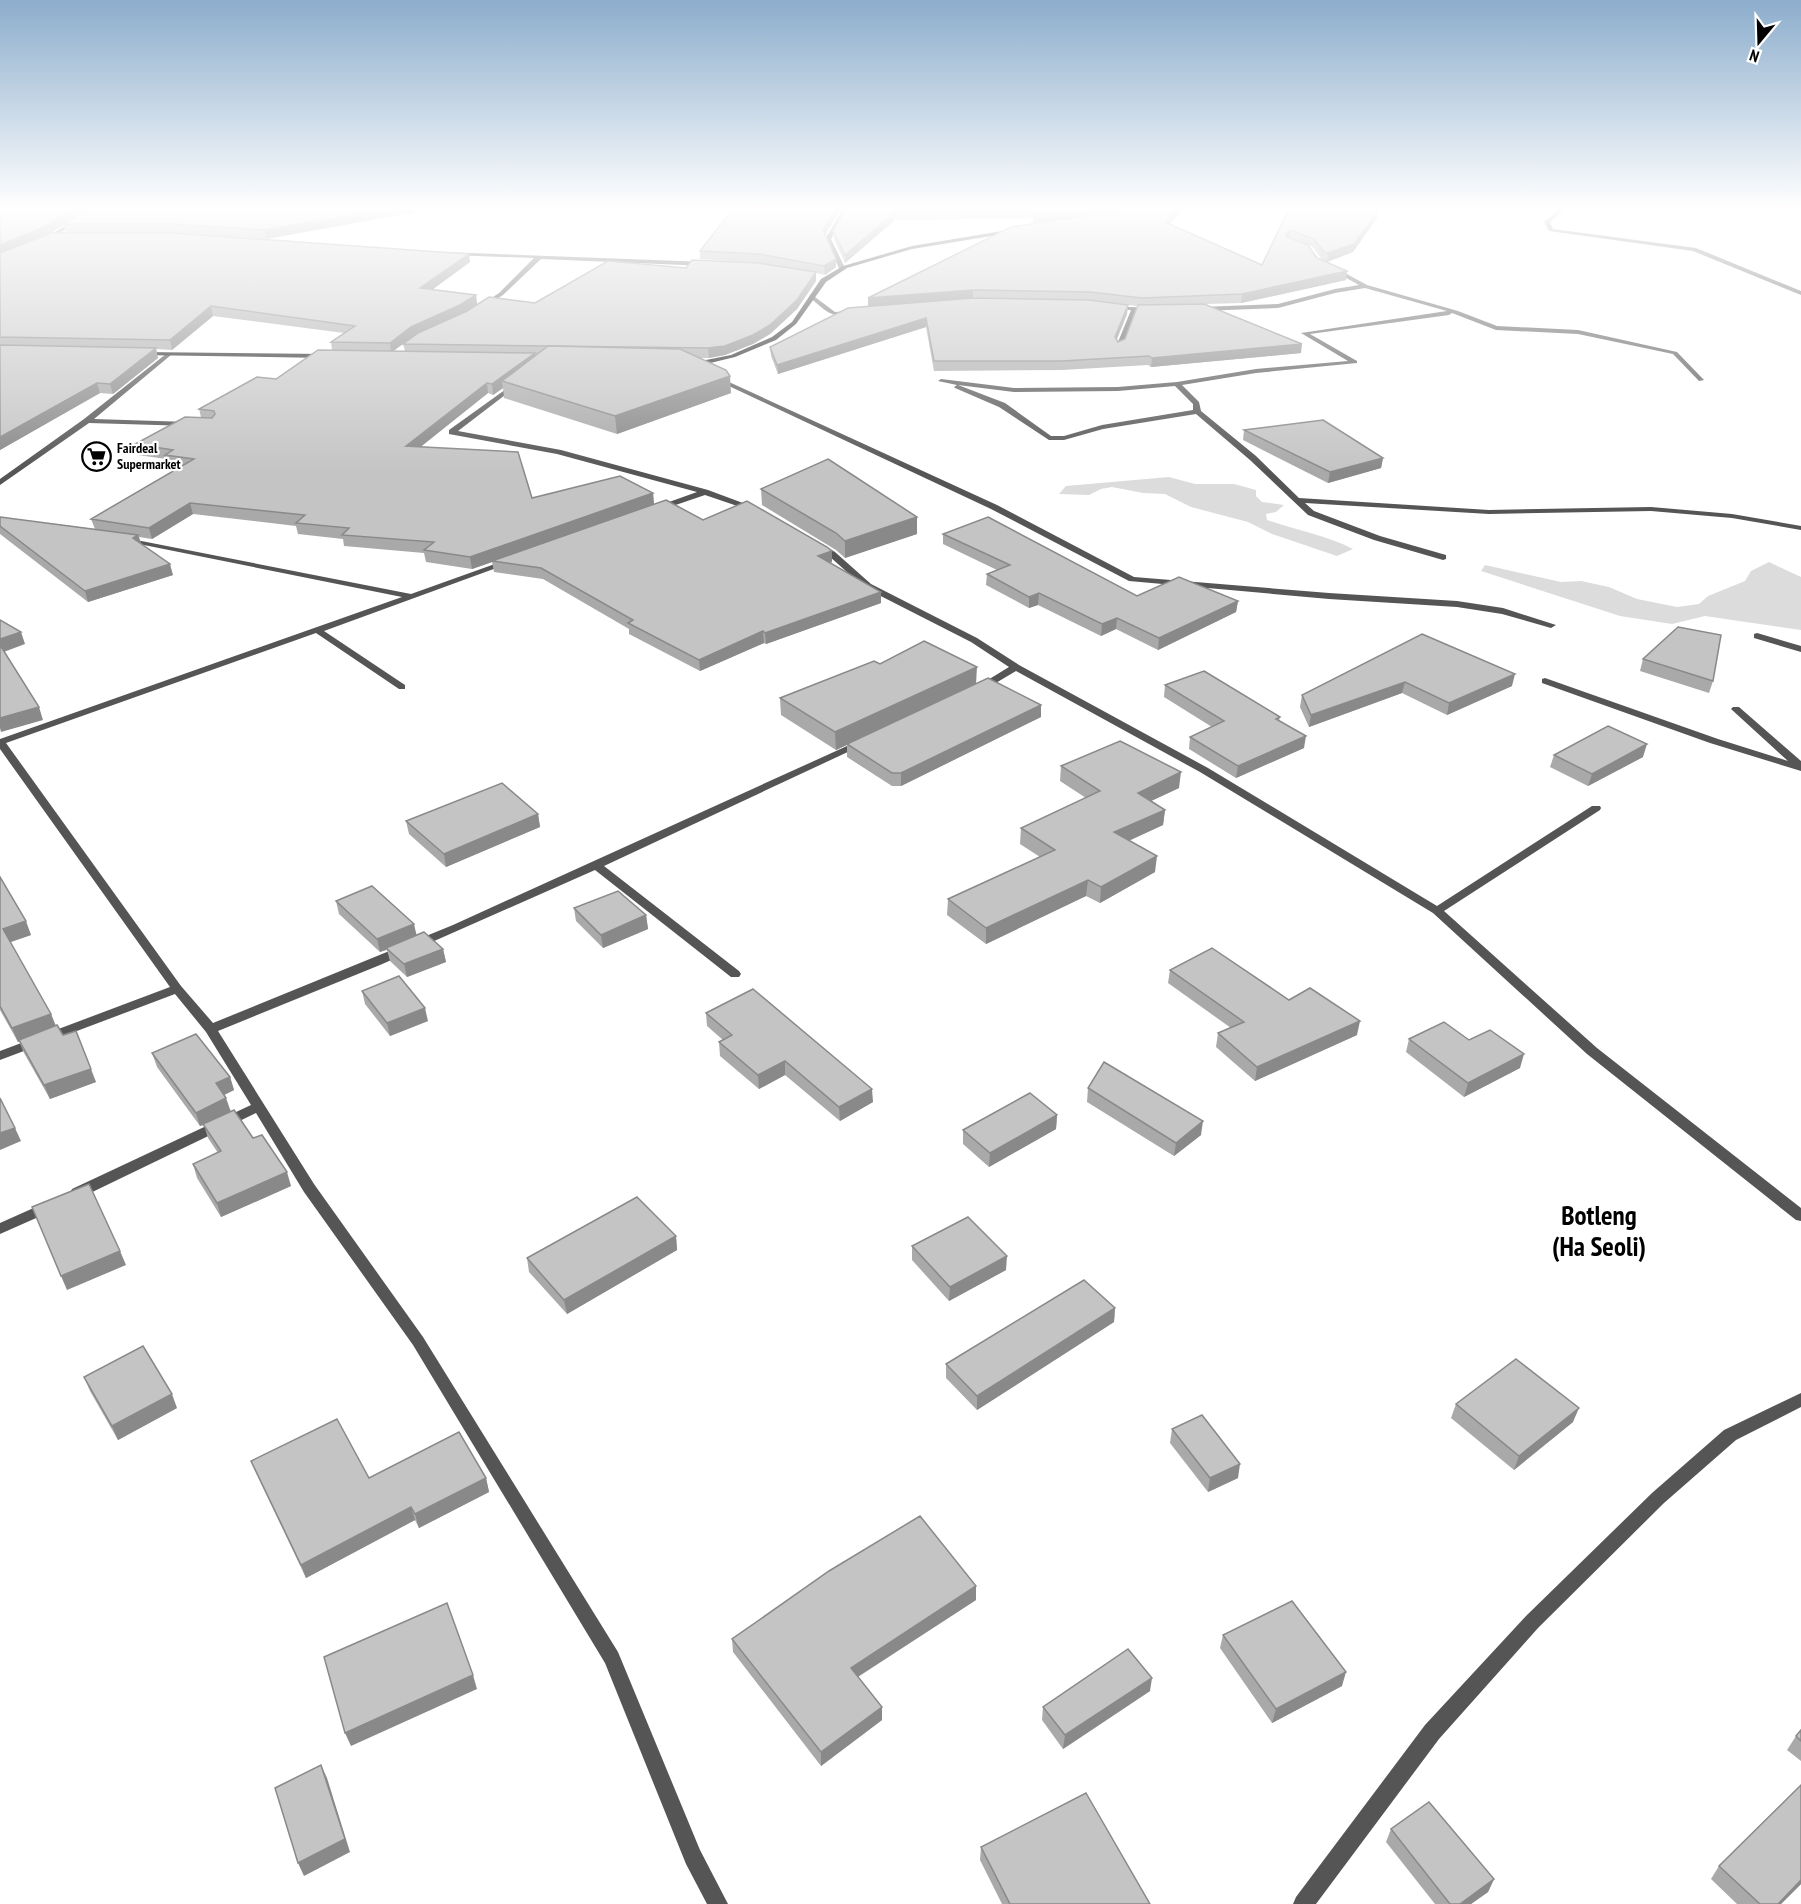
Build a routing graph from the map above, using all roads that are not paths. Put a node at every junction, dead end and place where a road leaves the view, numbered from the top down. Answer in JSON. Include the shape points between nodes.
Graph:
{"nodes":[{"id":1,"x":500,"y":295,"type":"edge"},
{"id":2,"x":1326,"y":295,"type":"edge"},
{"id":3,"x":1396,"y":295,"type":"edge"},
{"id":4,"x":811,"y":296,"type":"joint"},
{"id":5,"x":1100,"y":306,"type":"edge"},
{"id":6,"x":1198,"y":309,"type":"edge"},
{"id":7,"x":1134,"y":310,"type":"junction"},
{"id":8,"x":1159,"y":310,"type":"edge"},
{"id":9,"x":474,"y":311,"type":"edge"},
{"id":10,"x":855,"y":312,"type":"edge"},
{"id":11,"x":1456,"y":312,"type":"junction"},
{"id":12,"x":1119,"y":347,"type":"edge"},
{"id":13,"x":135,"y":354,"type":"edge"},
{"id":14,"x":168,"y":355,"type":"junction"},
{"id":15,"x":339,"y":356,"type":"edge"},
{"id":16,"x":686,"y":363,"type":"joint"},
{"id":17,"x":523,"y":378,"type":"edge"},
{"id":18,"x":1701,"y":380,"type":"dead end"},
{"id":19,"x":1177,"y":384,"type":"junction"},
{"id":20,"x":1197,"y":412,"type":"junction"},
{"id":21,"x":87,"y":421,"type":"junction"},
{"id":22,"x":201,"y":424,"type":"edge"},
{"id":23,"x":0,"y":483,"type":"edge"},
{"id":24,"x":705,"y":492,"type":"junction"},
{"id":25,"x":1297,"y":500,"type":"junction"},
{"id":26,"x":649,"y":512,"type":"edge"},
{"id":27,"x":769,"y":516,"type":"edge"},
{"id":28,"x":1801,"y":528,"type":"edge"},
{"id":29,"x":114,"y":538,"type":"edge"},
{"id":30,"x":805,"y":538,"type":"edge"},
{"id":31,"x":524,"y":556,"type":"edge"},
{"id":32,"x":1443,"y":557,"type":"dead end"},
{"id":33,"x":411,"y":596,"type":"junction"},
{"id":34,"x":1551,"y":626,"type":"dead end"},
{"id":35,"x":317,"y":630,"type":"junction"},
{"id":36,"x":1757,"y":636,"type":"dead end"},
{"id":37,"x":1801,"y":649,"type":"edge"},
{"id":38,"x":1016,"y":667,"type":"junction"},
{"id":39,"x":1545,"y":681,"type":"dead end"},
{"id":40,"x":402,"y":687,"type":"dead end"},
{"id":41,"x":970,"y":694,"type":"edge"},
{"id":42,"x":1736,"y":709,"type":"dead end"},
{"id":43,"x":873,"y":738,"type":"edge"},
{"id":44,"x":0,"y":742,"type":"edge"},
{"id":45,"x":1801,"y":767,"type":"edge"},
{"id":46,"x":1596,"y":808,"type":"dead end"},
{"id":47,"x":596,"y":865,"type":"junction"},
{"id":48,"x":1437,"y":911,"type":"junction"},
{"id":49,"x":735,"y":974,"type":"dead end"},
{"id":50,"x":177,"y":989,"type":"junction"},
{"id":51,"x":211,"y":1029,"type":"junction"},
{"id":52,"x":0,"y":1056,"type":"edge"},
{"id":53,"x":260,"y":1106,"type":"junction"},
{"id":54,"x":1801,"y":1216,"type":"edge"},
{"id":55,"x":0,"y":1229,"type":"edge"},
{"id":56,"x":1801,"y":1400,"type":"edge"},
{"id":57,"x":718,"y":1904,"type":"edge"},
{"id":58,"x":1303,"y":1904,"type":"edge"}],
"edges":[{"from":1,"to":9,"type":"street"},
{"from":2,"to":6,"type":"street","via":[[1278,306]]},
{"from":3,"to":11,"type":"street"},
{"from":4,"to":10,"type":"street","via":[[834,314]]},
{"from":4,"to":16,"type":"main road","via":[[793,325],[768,341],[728,358]]},
{"from":5,"to":7,"type":"street"},
{"from":7,"to":8,"type":"street"},
{"from":7,"to":12,"type":"street"},
{"from":11,"to":18,"type":"street","via":[[1496,328],[1578,332],[1675,353]]},
{"from":11,"to":19,"type":"street","via":[[1304,333],[1355,362],[1256,371]]},
{"from":13,"to":14,"type":"main road"},
{"from":14,"to":15,"type":"main road"},
{"from":14,"to":21,"type":"street"},
{"from":16,"to":34,"type":"street","via":[[994,507],[1132,579],[1457,604],[1503,611]]},
{"from":17,"to":24,"type":"street","via":[[452,432],[558,452]]},
{"from":19,"to":20,"type":"street","via":[[1197,403]]},
{"from":19,"to":20,"type":"street","via":[[1062,391],[941,381],[1002,405],[1049,438]]},
{"from":20,"to":25,"type":"street","via":[[1254,458]]},
{"from":21,"to":22,"type":"street"},
{"from":21,"to":23,"type":"street"},
{"from":24,"to":26,"type":"street"},
{"from":24,"to":27,"type":"street"},
{"from":25,"to":28,"type":"street","via":[[1488,512],[1651,509],[1732,516]]},
{"from":25,"to":32,"type":"street","via":[[1311,513]]},
{"from":29,"to":33,"type":"street"},
{"from":30,"to":38,"type":"street","via":[[832,554],[868,586],[974,640]]},
{"from":31,"to":33,"type":"street"},
{"from":33,"to":35,"type":"street"},
{"from":35,"to":40,"type":"street"},
{"from":35,"to":44,"type":"street"},
{"from":36,"to":37,"type":"street"},
{"from":38,"to":41,"type":"street"},
{"from":38,"to":48,"type":"street","via":[[1204,770]]},
{"from":39,"to":45,"type":"street","via":[[1714,741]]},
{"from":42,"to":45,"type":"street"},
{"from":43,"to":47,"type":"street"},
{"from":44,"to":50,"type":"street"},
{"from":46,"to":48,"type":"street"},
{"from":47,"to":49,"type":"street"},
{"from":47,"to":51,"type":"street"},
{"from":48,"to":54,"type":"street","via":[[1592,1051]]},
{"from":50,"to":51,"type":"street"},
{"from":50,"to":52,"type":"street"},
{"from":51,"to":53,"type":"street"},
{"from":53,"to":55,"type":"street"},
{"from":53,"to":57,"type":"street","via":[[309,1188],[418,1341],[612,1658],[693,1857]]},
{"from":56,"to":58,"type":"street","via":[[1730,1435],[1658,1498],[1532,1622],[1432,1732]]}]}
